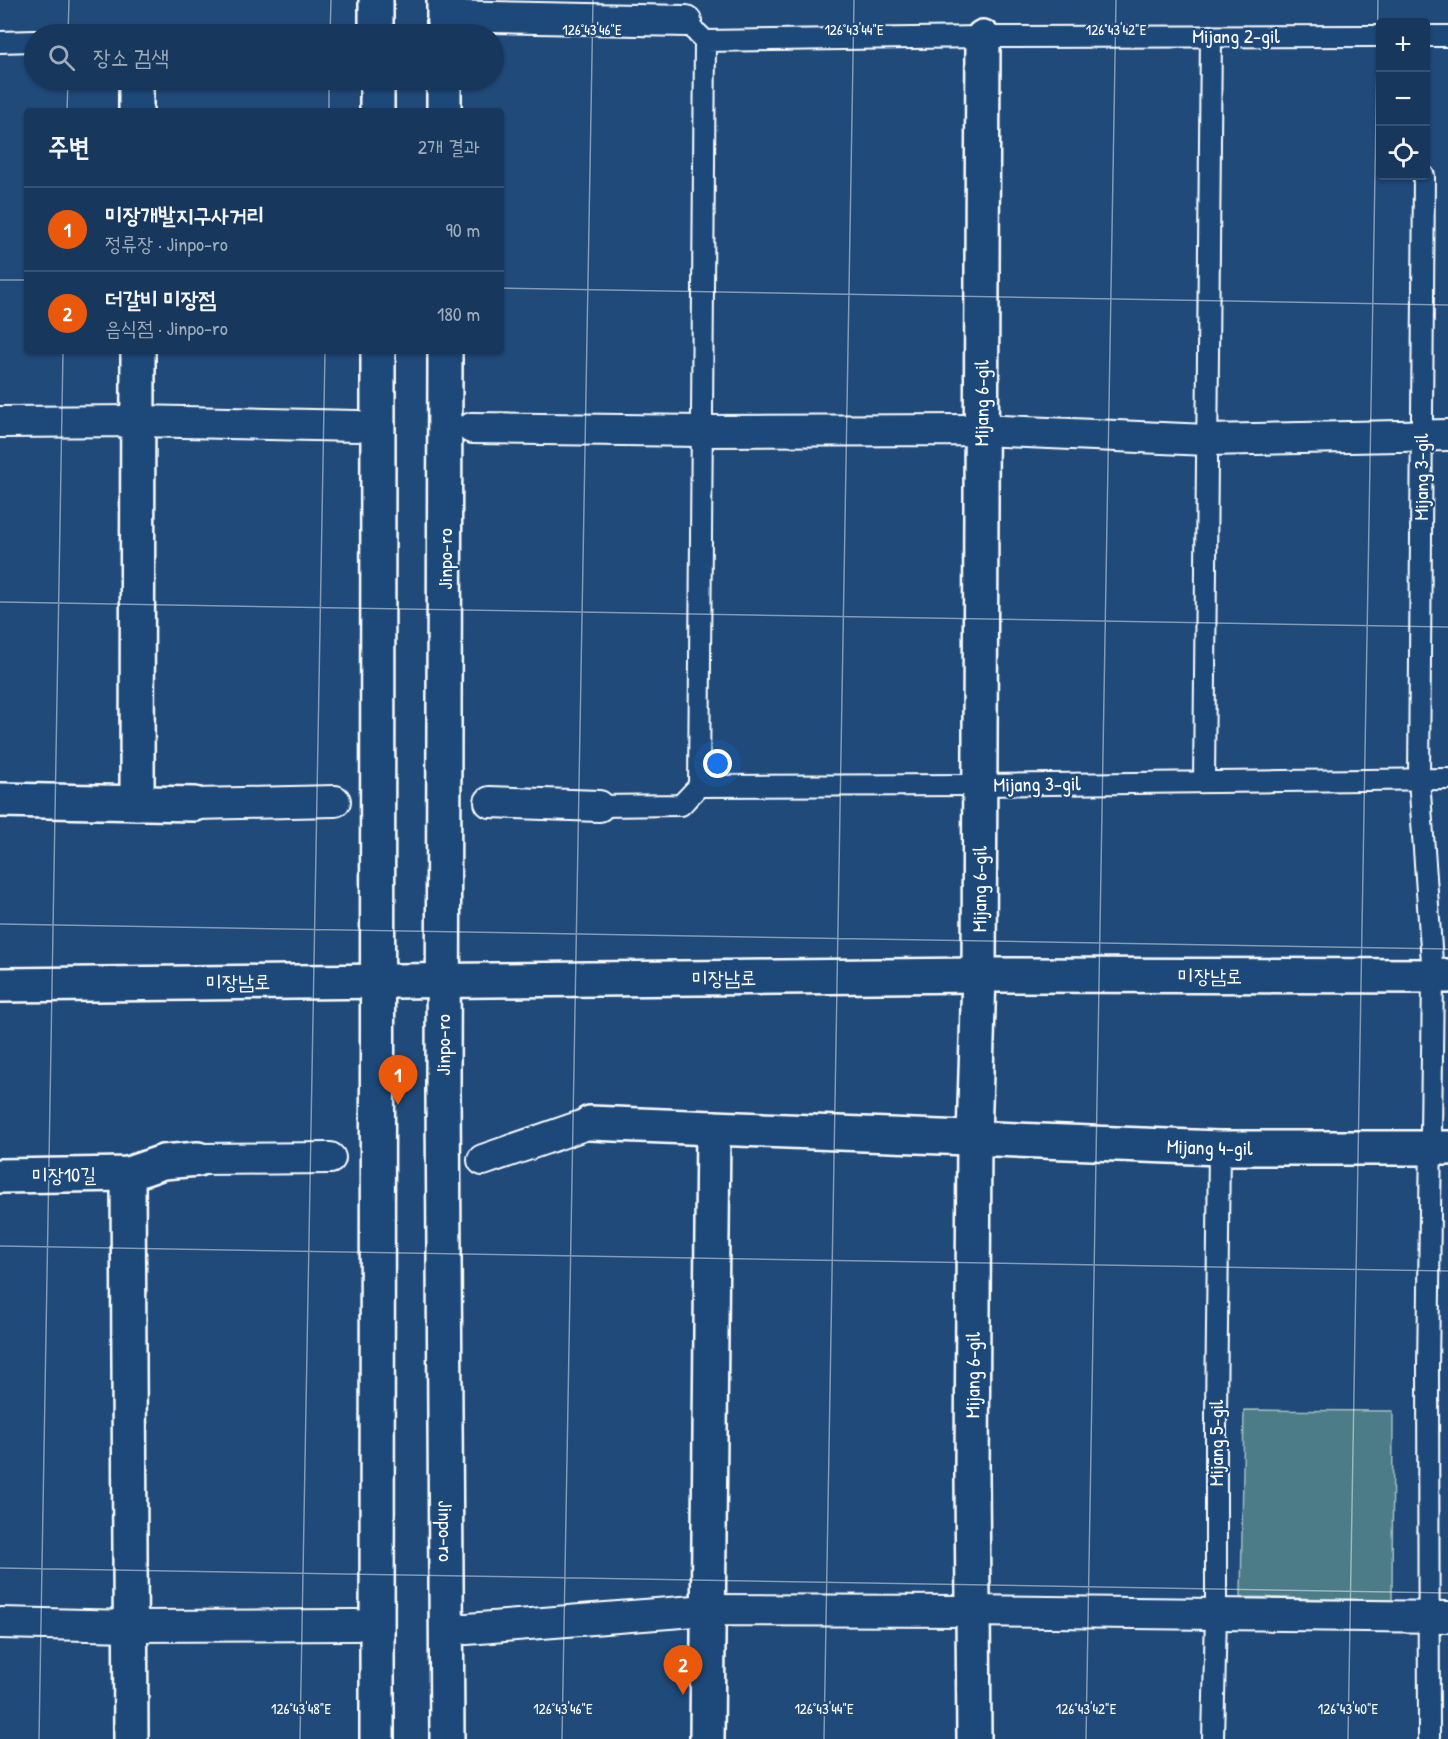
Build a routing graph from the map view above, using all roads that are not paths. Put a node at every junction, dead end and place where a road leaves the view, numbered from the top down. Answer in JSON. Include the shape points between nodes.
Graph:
{"nodes":[{"id":1,"x":376,"y":0,"type":"edge"},
{"id":2,"x":444,"y":17,"type":"edge"},
{"id":3,"x":376,"y":24,"type":"edge"},
{"id":4,"x":695,"y":31,"type":"junction"},
{"id":5,"x":1211,"y":36,"type":"junction"},
{"id":6,"x":1376,"y":36,"type":"edge"},
{"id":7,"x":1430,"y":36,"type":"edge"},
{"id":8,"x":1448,"y":36,"type":"edge"},
{"id":9,"x":983,"y":37,"type":"junction"},
{"id":10,"x":24,"y":41,"type":"edge"},
{"id":11,"x":0,"y":42,"type":"edge"},
{"id":12,"x":136,"y":90,"type":"edge"},
{"id":13,"x":377,"y":90,"type":"edge"},
{"id":14,"x":444,"y":90,"type":"edge"},
{"id":15,"x":136,"y":108,"type":"edge"},
{"id":16,"x":377,"y":108,"type":"edge"},
{"id":17,"x":444,"y":108,"type":"edge"},
{"id":18,"x":1424,"y":180,"type":"edge"},
{"id":19,"x":138,"y":354,"type":"edge"},
{"id":20,"x":378,"y":354,"type":"edge"},
{"id":21,"x":445,"y":354,"type":"edge"},
{"id":22,"x":0,"y":422,"type":"edge"},
{"id":23,"x":138,"y":422,"type":"junction"},
{"id":24,"x":357,"y":426,"type":"dead end"},
{"id":25,"x":472,"y":428,"type":"dead end"},
{"id":26,"x":980,"y":430,"type":"junction"},
{"id":27,"x":702,"y":431,"type":"junction"},
{"id":28,"x":1435,"y":436,"type":"edge"},
{"id":29,"x":1207,"y":440,"type":"junction"},
{"id":30,"x":1419,"y":779,"type":"junction"},
{"id":31,"x":1448,"y":779,"type":"edge"},
{"id":32,"x":1204,"y":782,"type":"junction"},
{"id":33,"x":979,"y":785,"type":"junction"},
{"id":34,"x":699,"y":786,"type":"junction"},
{"id":35,"x":0,"y":800,"type":"edge"},
{"id":36,"x":335,"y":801,"type":"dead end"},
{"id":37,"x":490,"y":801,"type":"dead end"},
{"id":38,"x":137,"y":803,"type":"junction"},
{"id":39,"x":195,"y":804,"type":"joint"},
{"id":40,"x":599,"y":806,"type":"joint"},
{"id":41,"x":979,"y":975,"type":"junction"},
{"id":42,"x":1441,"y":976,"type":"edge"},
{"id":43,"x":443,"y":980,"type":"junction"},
{"id":44,"x":378,"y":981,"type":"junction"},
{"id":45,"x":0,"y":985,"type":"edge"},
{"id":46,"x":590,"y":1123,"type":"joint"},
{"id":47,"x":713,"y":1128,"type":"junction"},
{"id":48,"x":974,"y":1138,"type":"junction"},
{"id":49,"x":1219,"y":1148,"type":"junction"},
{"id":50,"x":1440,"y":1148,"type":"edge"},
{"id":51,"x":330,"y":1158,"type":"dead end"},
{"id":52,"x":198,"y":1159,"type":"joint"},
{"id":53,"x":483,"y":1160,"type":"dead end"},
{"id":54,"x":128,"y":1174,"type":"junction"},
{"id":55,"x":0,"y":1176,"type":"edge"},
{"id":56,"x":707,"y":1610,"type":"junction"},
{"id":57,"x":972,"y":1611,"type":"junction"},
{"id":58,"x":1216,"y":1614,"type":"junction"},
{"id":59,"x":1439,"y":1617,"type":"edge"},
{"id":60,"x":0,"y":1623,"type":"edge"},
{"id":61,"x":356,"y":1625,"type":"dead end"},
{"id":62,"x":131,"y":1626,"type":"junction"},
{"id":63,"x":467,"y":1629,"type":"dead end"},
{"id":64,"x":131,"y":1739,"type":"edge"},
{"id":65,"x":377,"y":1739,"type":"edge"},
{"id":66,"x":447,"y":1739,"type":"edge"},
{"id":67,"x":707,"y":1739,"type":"edge"},
{"id":68,"x":974,"y":1739,"type":"edge"},
{"id":69,"x":1213,"y":1739,"type":"edge"},
{"id":70,"x":1429,"y":1739,"type":"edge"}],
"edges":[{"from":1,"to":3,"type":"street"},
{"from":2,"to":4,"type":"street"},
{"from":4,"to":9,"type":"lane","name":"Mijang 2-gil"},
{"from":4,"to":27,"type":"lane"},
{"from":5,"to":6,"type":"lane","name":"Mijang 2-gil"},
{"from":5,"to":9,"type":"lane","name":"Mijang 2-gil"},
{"from":5,"to":29,"type":"lane"},
{"from":7,"to":8,"type":"lane"},
{"from":9,"to":26,"type":"street","name":"Mijang 6-gil"},
{"from":10,"to":11,"type":"lane"},
{"from":12,"to":15,"type":"street"},
{"from":13,"to":16,"type":"street"},
{"from":14,"to":17,"type":"street"},
{"from":18,"to":28,"type":"lane","name":"Mijang 3-gil"},
{"from":19,"to":23,"type":"street"},
{"from":20,"to":44,"type":"street"},
{"from":21,"to":43,"type":"street","name":"Jinpo-ro"},
{"from":22,"to":23,"type":"street"},
{"from":23,"to":24,"type":"street"},
{"from":23,"to":38,"type":"street"},
{"from":25,"to":27,"type":"street"},
{"from":26,"to":27,"type":"street"},
{"from":26,"to":29,"type":"street"},
{"from":26,"to":33,"type":"street","name":"Mijang 6-gil"},
{"from":27,"to":34,"type":"lane"},
{"from":28,"to":29,"type":"street"},
{"from":28,"to":30,"type":"lane","name":"Mijang 3-gil"},
{"from":29,"to":32,"type":"lane"},
{"from":30,"to":31,"type":"lane","name":"Mijang 3-gil"},
{"from":30,"to":32,"type":"lane","name":"Mijang 3-gil"},
{"from":30,"to":42,"type":"lane"},
{"from":32,"to":33,"type":"lane","name":"Mijang 3-gil"},
{"from":33,"to":34,"type":"lane","name":"Mijang 3-gil"},
{"from":33,"to":41,"type":"street","name":"Mijang 6-gil"},
{"from":34,"to":40,"type":"lane","via":[[681,805]]},
{"from":35,"to":38,"type":"street"},
{"from":36,"to":39,"type":"street"},
{"from":37,"to":40,"type":"street"},
{"from":38,"to":39,"type":"street"},
{"from":41,"to":42,"type":"street","name":"미장남로"},
{"from":41,"to":43,"type":"street","name":"미장남로"},
{"from":41,"to":48,"type":"street","name":"Mijang 6-gil"},
{"from":42,"to":50,"type":"lane"},
{"from":43,"to":44,"type":"street","name":"미장남로"},
{"from":43,"to":66,"type":"street","name":"Jinpo-ro"},
{"from":44,"to":45,"type":"street","name":"미장남로"},
{"from":44,"to":65,"type":"street"},
{"from":46,"to":47,"type":"street","name":"Mijang 4-gil"},
{"from":46,"to":53,"type":"street"},
{"from":47,"to":48,"type":"street","name":"Mijang 4-gil"},
{"from":47,"to":56,"type":"street"},
{"from":48,"to":49,"type":"street","name":"Mijang 4-gil"},
{"from":48,"to":57,"type":"street","name":"Mijang 6-gil"},
{"from":49,"to":50,"type":"street","name":"Mijang 4-gil"},
{"from":49,"to":58,"type":"lane","name":"Mijang 5-gil"},
{"from":50,"to":59,"type":"lane","via":[[1428,1369]]},
{"from":51,"to":52,"type":"street"},
{"from":52,"to":54,"type":"street","name":"미장10길","via":[[163,1162]]},
{"from":54,"to":55,"type":"street","name":"미장10길"},
{"from":54,"to":62,"type":"street"},
{"from":56,"to":57,"type":"street"},
{"from":56,"to":63,"type":"street"},
{"from":56,"to":67,"type":"street"},
{"from":57,"to":58,"type":"street"},
{"from":57,"to":68,"type":"street","name":"Mijang 6-gil"},
{"from":58,"to":59,"type":"street"},
{"from":58,"to":69,"type":"lane","name":"Mijang 5-gil"},
{"from":59,"to":70,"type":"lane"},
{"from":60,"to":62,"type":"street"},
{"from":61,"to":62,"type":"street"},
{"from":62,"to":64,"type":"street"}]}
